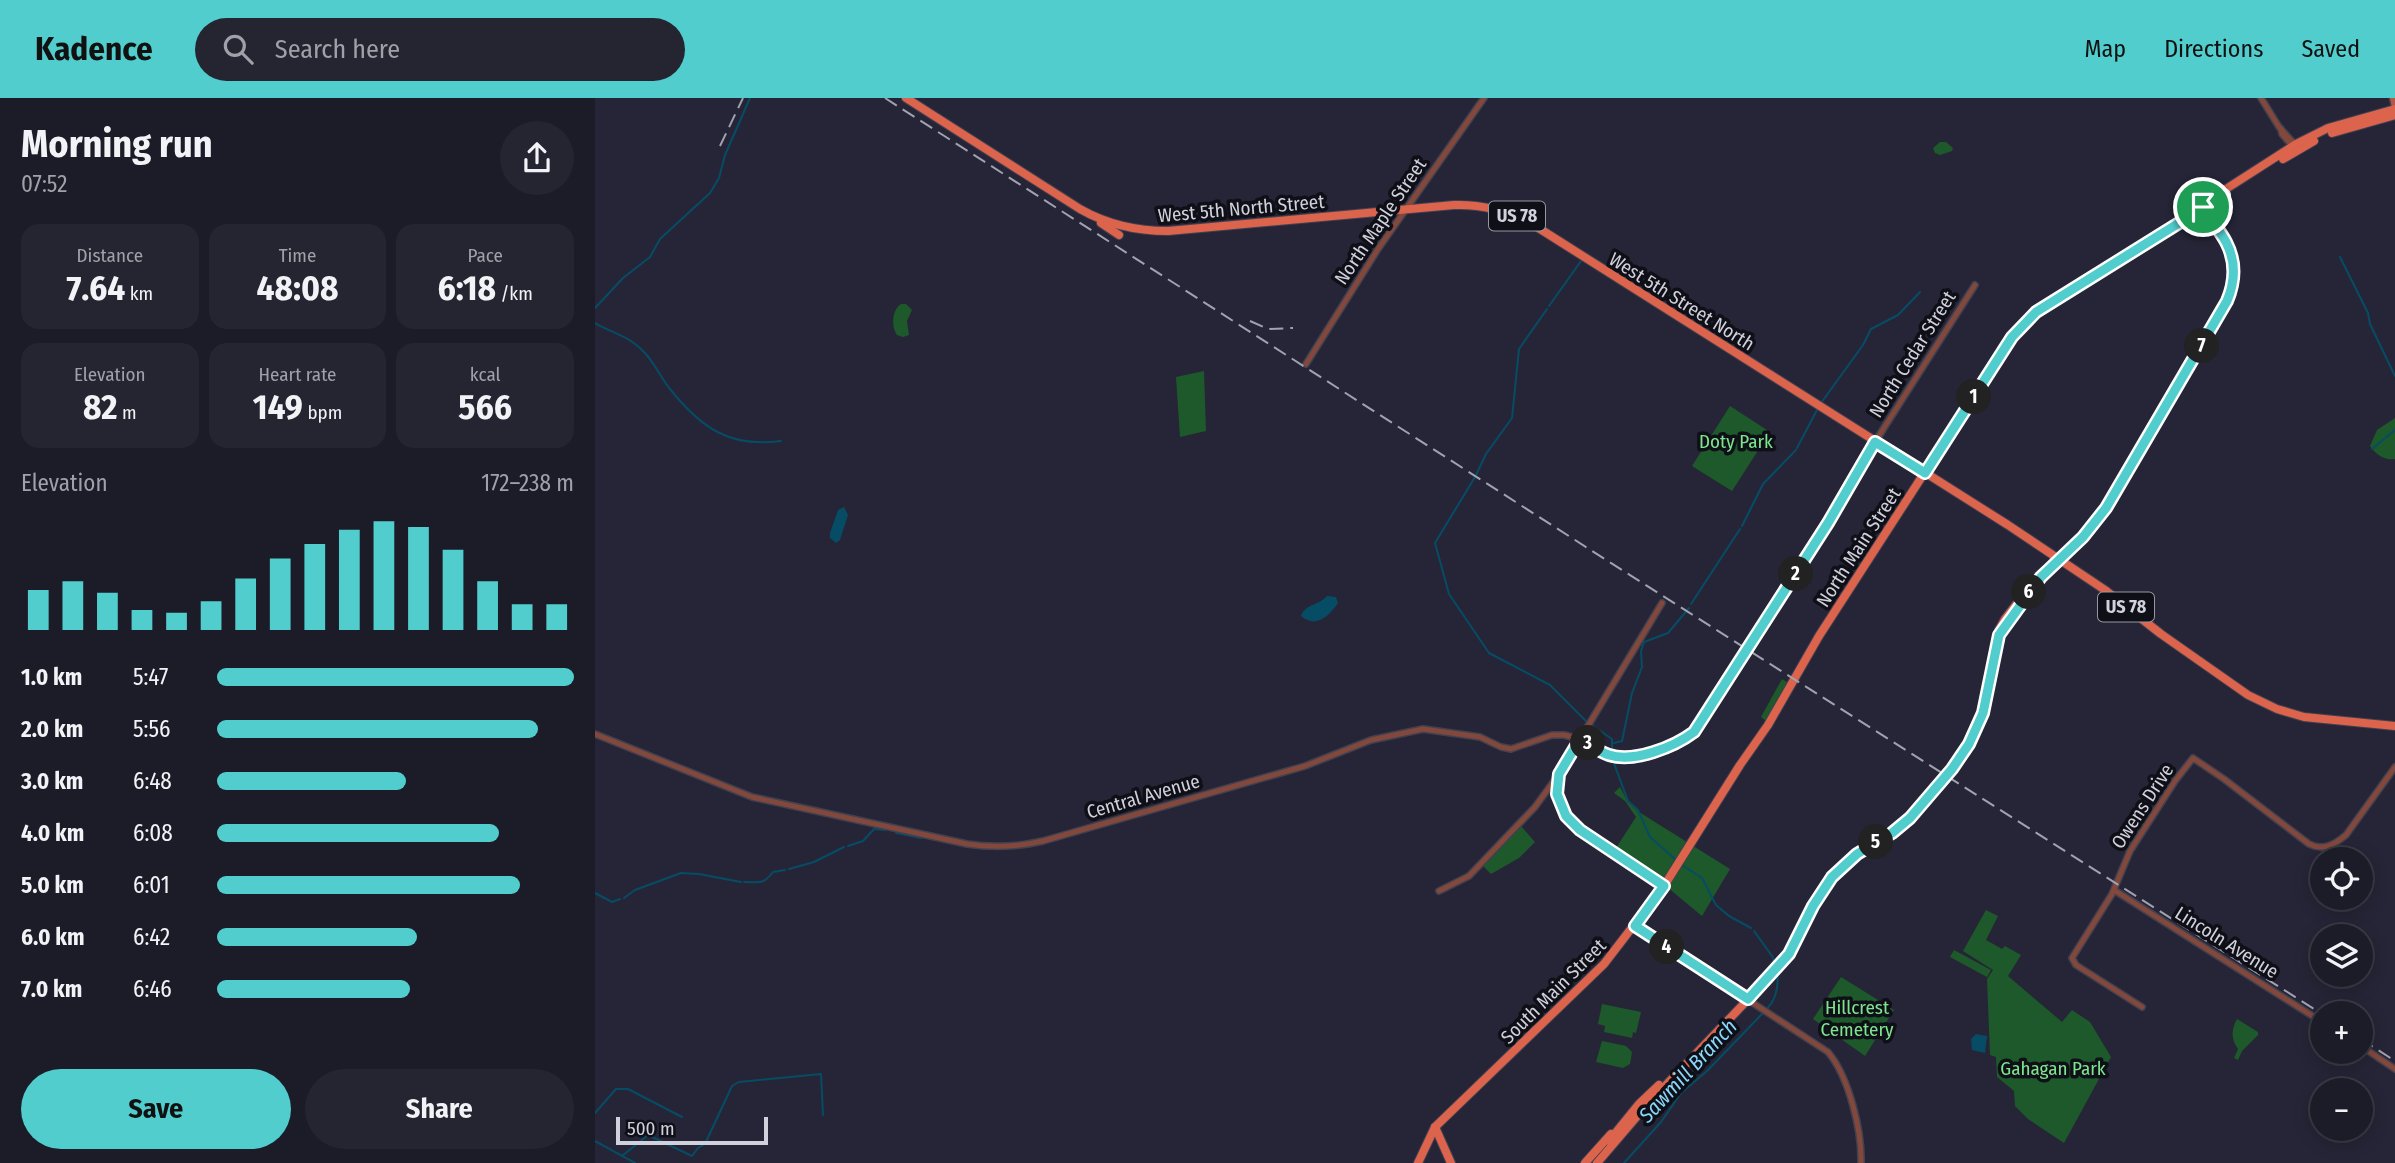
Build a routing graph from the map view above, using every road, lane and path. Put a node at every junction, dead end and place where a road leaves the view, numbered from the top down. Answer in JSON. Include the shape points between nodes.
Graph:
{"nodes":[{"id":1,"x":906,"y":98,"type":"edge"},
{"id":2,"x":1483,"y":98,"type":"edge"},
{"id":3,"x":2261,"y":98,"type":"edge"},
{"id":4,"x":2393,"y":98,"type":"edge"},
{"id":5,"x":2395,"y":108,"type":"edge"},
{"id":6,"x":2395,"y":115,"type":"edge"},
{"id":7,"x":2294,"y":147,"type":"junction"},
{"id":8,"x":2224,"y":195,"type":"junction"},
{"id":9,"x":2203,"y":207,"type":"junction"},
{"id":10,"x":1406,"y":209,"type":"junction"},
{"id":11,"x":1094,"y":217,"type":"junction"},
{"id":12,"x":2185,"y":219,"type":"junction"},
{"id":13,"x":2215,"y":225,"type":"junction"},
{"id":14,"x":1130,"y":229,"type":"junction"},
{"id":15,"x":1975,"y":285,"type":"dead end"},
{"id":16,"x":1306,"y":364,"type":"dead end"},
{"id":17,"x":1875,"y":442,"type":"junction"},
{"id":18,"x":1925,"y":473,"type":"junction"},
{"id":19,"x":2057,"y":559,"type":"junction"},
{"id":20,"x":1662,"y":603,"type":"dead end"},
{"id":21,"x":1768,"y":725,"type":"joint"},
{"id":22,"x":2395,"y":726,"type":"edge"},
{"id":23,"x":1694,"y":732,"type":"joint"},
{"id":24,"x":595,"y":734,"type":"edge"},
{"id":25,"x":1580,"y":739,"type":"junction"},
{"id":26,"x":2395,"y":767,"type":"edge"},
{"id":27,"x":1559,"y":774,"type":"junction"},
{"id":28,"x":1664,"y":886,"type":"junction"},
{"id":29,"x":1440,"y":891,"type":"dead end"},
{"id":30,"x":2115,"y":893,"type":"junction"},
{"id":31,"x":1635,"y":926,"type":"junction"},
{"id":32,"x":1748,"y":999,"type":"junction"},
{"id":33,"x":2142,"y":1007,"type":"dead end"},
{"id":34,"x":2310,"y":1015,"type":"edge"},
{"id":35,"x":1695,"y":1054,"type":"junction"},
{"id":36,"x":2373,"y":1054,"type":"edge"},
{"id":37,"x":2395,"y":1069,"type":"edge"},
{"id":38,"x":1626,"y":1119,"type":"junction"},
{"id":39,"x":1435,"y":1127,"type":"junction"},
{"id":40,"x":1419,"y":1163,"type":"edge"},
{"id":41,"x":1451,"y":1163,"type":"edge"},
{"id":42,"x":1585,"y":1163,"type":"edge"},
{"id":43,"x":1596,"y":1163,"type":"edge"},
{"id":44,"x":1861,"y":1163,"type":"edge"}],
"edges":[{"from":1,"to":11,"type":"main road","name":"West 5th North Street","number":"US 78"},
{"from":2,"to":10,"type":"street","name":"North Maple Street"},
{"from":3,"to":7,"type":"street"},
{"from":4,"to":5,"type":"main road"},
{"from":5,"to":7,"type":"main road","name":"North Main Street","via":[[2328,128]]},
{"from":6,"to":7,"type":"main road","name":"North Main Street"},
{"from":7,"to":8,"type":"main road","name":"North Main Street"},
{"from":7,"to":9,"type":"main road","name":"North Main Street"},
{"from":8,"to":9,"type":"main road","name":"North Main Street"},
{"from":8,"to":13,"type":"main road","via":[[2212,212]]},
{"from":9,"to":12,"type":"main road","name":"North Main Street"},
{"from":9,"to":13,"type":"main road"},
{"from":10,"to":14,"type":"main road","name":"West 5th North Street","number":"US 78","via":[[1168,231]]},
{"from":10,"to":16,"type":"street","name":"North Maple Street"},
{"from":10,"to":17,"type":"main road","name":"West 5th Street North","number":"US 78","via":[[1474,205],[1520,218]]},
{"from":11,"to":14,"type":"main road","name":"West 5th North Street","number":"US 78"},
{"from":11,"to":14,"type":"main road","via":[[1121,235]]},
{"from":12,"to":13,"type":"main road","via":[[2200,216]]},
{"from":12,"to":18,"type":"main road","name":"North Main Street","via":[[2028,319]]},
{"from":13,"to":19,"type":"main road","via":[[2231,254],[2232,290],[2106,508],[2083,537]]},
{"from":15,"to":17,"type":"street","name":"North Cedar Street"},
{"from":17,"to":18,"type":"main road","name":"West 5th Street North","number":"US 78"},
{"from":17,"to":23,"type":"street","name":"North Cedar Street"},
{"from":18,"to":19,"type":"main road","number":"US 78"},
{"from":18,"to":21,"type":"main road","name":"North Main Street","via":[[1819,636]]},
{"from":19,"to":22,"type":"main road","number":"US 78","via":[[2265,703],[2315,719]]},
{"from":19,"to":32,"type":"main road","bridge":true,"via":[[2027,588],[1999,630],[1983,713],[1952,769],[1902,826],[1857,854],[1832,877],[1796,944]]},
{"from":20,"to":25,"type":"street"},
{"from":21,"to":28,"type":"main road","name":"South Main Street"},
{"from":23,"to":25,"type":"street","name":"Central Avenue","via":[[1638,756],[1613,756]]},
{"from":24,"to":25,"type":"street","name":"Central Avenue","via":[[752,797],[991,847],[1048,840],[1302,767],[1402,733],[1431,729],[1480,737],[1511,749],[1552,735]]},
{"from":25,"to":27,"type":"street"},
{"from":26,"to":30,"type":"street","name":"Owens Drive","via":[[2346,835],[2323,847],[2309,844],[2193,758],[2131,849]]},
{"from":27,"to":28,"type":"street","via":[[1558,796],[1571,823]]},
{"from":27,"to":29,"type":"street","via":[[1535,807],[1469,876]]},
{"from":28,"to":31,"type":"main road","name":"South Main Street"},
{"from":30,"to":33,"type":"street","name":"Owens Drive","via":[[2072,960]]},
{"from":30,"to":34,"type":"street","name":"Lincoln Avenue"},
{"from":31,"to":32,"type":"street"},
{"from":31,"to":39,"type":"main road","name":"South Main Street","via":[[1604,964]]},
{"from":32,"to":35,"type":"main road"},
{"from":32,"to":44,"type":"street","via":[[1828,1052],[1838,1067],[1860,1131]]},
{"from":35,"to":38,"type":"main road"},
{"from":35,"to":43,"type":"main road"},
{"from":36,"to":37,"type":"street"},
{"from":38,"to":42,"type":"main road"},
{"from":38,"to":43,"type":"main road"},
{"from":39,"to":40,"type":"main road","name":"South Main Street"},
{"from":39,"to":41,"type":"main road"}]}
